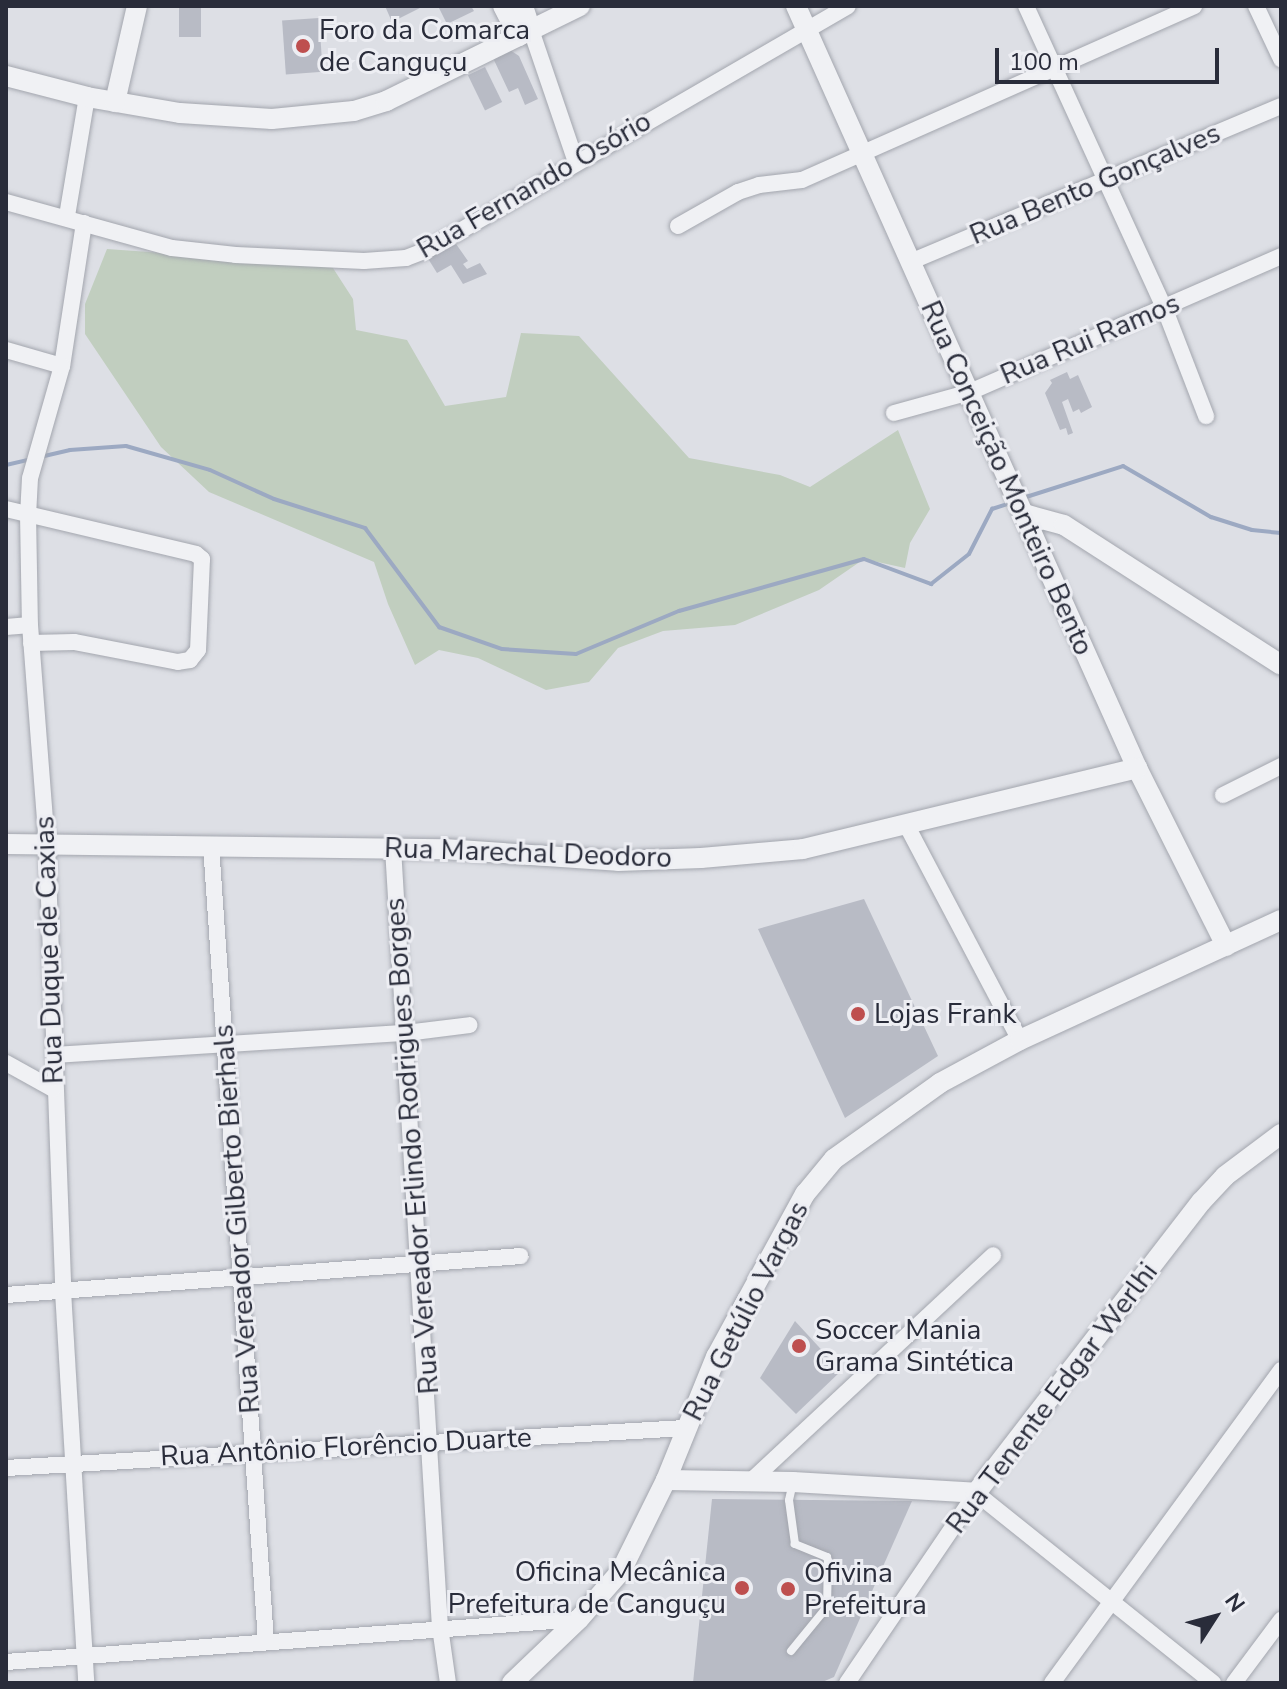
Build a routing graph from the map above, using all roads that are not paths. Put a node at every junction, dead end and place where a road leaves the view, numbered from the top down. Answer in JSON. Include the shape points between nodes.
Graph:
{"nodes":[{"id":1,"x":137,"y":6,"type":"edge"},
{"id":2,"x":503,"y":6,"type":"edge"},
{"id":3,"x":523,"y":6,"type":"edge"},
{"id":4,"x":580,"y":6,"type":"edge"},
{"id":5,"x":796,"y":6,"type":"edge"},
{"id":6,"x":848,"y":6,"type":"edge"},
{"id":7,"x":1026,"y":6,"type":"edge"},
{"id":8,"x":1194,"y":6,"type":"edge"},
{"id":9,"x":1256,"y":6,"type":"edge"},
{"id":10,"x":806,"y":29,"type":"junction"},
{"id":11,"x":524,"y":33,"type":"junction"},
{"id":12,"x":1281,"y":59,"type":"edge"},
{"id":13,"x":1053,"y":66,"type":"junction"},
{"id":14,"x":6,"y":76,"type":"edge"},
{"id":15,"x":87,"y":97,"type":"junction"},
{"id":16,"x":115,"y":102,"type":"junction"},
{"id":17,"x":1281,"y":106,"type":"edge"},
{"id":18,"x":861,"y":154,"type":"junction"},
{"id":19,"x":576,"y":162,"type":"junction"},
{"id":20,"x":1106,"y":178,"type":"junction"},
{"id":21,"x":6,"y":202,"type":"edge"},
{"id":22,"x":67,"y":216,"type":"junction"},
{"id":23,"x":84,"y":223,"type":"junction"},
{"id":24,"x":678,"y":226,"type":"dead end"},
{"id":25,"x":1281,"y":256,"type":"edge"},
{"id":26,"x":910,"y":262,"type":"junction"},
{"id":27,"x":1164,"y":307,"type":"junction"},
{"id":28,"x":6,"y":350,"type":"edge"},
{"id":29,"x":62,"y":366,"type":"junction"},
{"id":30,"x":970,"y":392,"type":"junction"},
{"id":31,"x":894,"y":413,"type":"dead end"},
{"id":32,"x":1206,"y":416,"type":"dead end"},
{"id":33,"x":6,"y":509,"type":"edge"},
{"id":34,"x":1022,"y":511,"type":"junction"},
{"id":35,"x":28,"y":514,"type":"junction"},
{"id":36,"x":30,"y":625,"type":"junction"},
{"id":37,"x":6,"y":627,"type":"edge"},
{"id":38,"x":31,"y":643,"type":"junction"},
{"id":39,"x":1281,"y":665,"type":"edge"},
{"id":40,"x":1281,"y":766,"type":"edge"},
{"id":41,"x":1137,"y":768,"type":"junction"},
{"id":42,"x":1223,"y":795,"type":"dead end"},
{"id":43,"x":907,"y":826,"type":"junction"},
{"id":44,"x":6,"y":844,"type":"edge"},
{"id":45,"x":47,"y":845,"type":"junction"},
{"id":46,"x":211,"y":845,"type":"junction"},
{"id":47,"x":393,"y":848,"type":"junction"},
{"id":48,"x":1281,"y":920,"type":"edge"},
{"id":49,"x":1226,"y":946,"type":"junction"},
{"id":50,"x":470,"y":1025,"type":"dead end"},
{"id":51,"x":406,"y":1033,"type":"junction"},
{"id":52,"x":1020,"y":1040,"type":"junction"},
{"id":53,"x":226,"y":1045,"type":"junction"},
{"id":54,"x":54,"y":1055,"type":"junction"},
{"id":55,"x":6,"y":1063,"type":"edge"},
{"id":56,"x":53,"y":1089,"type":"junction"},
{"id":57,"x":1281,"y":1134,"type":"edge"},
{"id":58,"x":993,"y":1255,"type":"dead end"},
{"id":59,"x":521,"y":1256,"type":"dead end"},
{"id":60,"x":420,"y":1267,"type":"junction"},
{"id":61,"x":241,"y":1279,"type":"junction"},
{"id":62,"x":63,"y":1291,"type":"junction"},
{"id":63,"x":6,"y":1295,"type":"edge"},
{"id":64,"x":1281,"y":1370,"type":"edge"},
{"id":65,"x":686,"y":1428,"type":"junction"},
{"id":66,"x":430,"y":1440,"type":"junction"},
{"id":67,"x":253,"y":1452,"type":"junction"},
{"id":68,"x":72,"y":1463,"type":"junction"},
{"id":69,"x":6,"y":1468,"type":"edge"},
{"id":70,"x":666,"y":1480,"type":"junction"},
{"id":71,"x":751,"y":1481,"type":"junction"},
{"id":72,"x":793,"y":1482,"type":"junction"},
{"id":73,"x":976,"y":1493,"type":"junction"},
{"id":74,"x":1112,"y":1603,"type":"junction"},
{"id":75,"x":579,"y":1619,"type":"junction"},
{"id":76,"x":1281,"y":1620,"type":"edge"},
{"id":77,"x":440,"y":1627,"type":"junction"},
{"id":78,"x":266,"y":1641,"type":"junction"},
{"id":79,"x":791,"y":1651,"type":"dead end"},
{"id":80,"x":83,"y":1655,"type":"junction"},
{"id":81,"x":6,"y":1662,"type":"edge"},
{"id":82,"x":86,"y":1683,"type":"edge"},
{"id":83,"x":448,"y":1683,"type":"edge"},
{"id":84,"x":512,"y":1683,"type":"edge"},
{"id":85,"x":847,"y":1683,"type":"edge"},
{"id":86,"x":1052,"y":1683,"type":"edge"},
{"id":87,"x":1213,"y":1683,"type":"edge"},
{"id":88,"x":1234,"y":1683,"type":"edge"}],
"edges":[{"from":1,"to":16,"type":"street"},
{"from":2,"to":11,"type":"street"},
{"from":3,"to":11,"type":"street"},
{"from":4,"to":11,"type":"street"},
{"from":5,"to":10,"type":"street","name":"Rua Conceição Monteiro Bento"},
{"from":6,"to":10,"type":"street","name":"Rua Fernando Osório"},
{"from":7,"to":13,"type":"street"},
{"from":8,"to":13,"type":"street"},
{"from":9,"to":12,"type":"street"},
{"from":10,"to":18,"type":"street","name":"Rua Conceição Monteiro Bento"},
{"from":10,"to":19,"type":"street","name":"Rua Fernando Osório"},
{"from":11,"to":16,"type":"street","via":[[386,101],[354,111],[232,118]]},
{"from":11,"to":19,"type":"street","via":[[537,53]]},
{"from":13,"to":18,"type":"street"},
{"from":13,"to":20,"type":"street"},
{"from":14,"to":15,"type":"street"},
{"from":15,"to":16,"type":"street"},
{"from":15,"to":22,"type":"street"},
{"from":17,"to":20,"type":"street","name":"Rua Bento Gonçalves"},
{"from":18,"to":24,"type":"street","via":[[802,180],[738,192]]},
{"from":18,"to":26,"type":"street","name":"Rua Conceição Monteiro Bento"},
{"from":19,"to":23,"type":"street","name":"Rua Fernando Osório","via":[[406,258],[236,255],[172,248]]},
{"from":20,"to":26,"type":"street","name":"Rua Bento Gonçalves"},
{"from":20,"to":27,"type":"street"},
{"from":21,"to":22,"type":"street","name":"Rua Fernando Osório"},
{"from":22,"to":23,"type":"street","name":"Rua Fernando Osório"},
{"from":23,"to":29,"type":"street","name":"Rua Duque de Caxias"},
{"from":25,"to":27,"type":"street","name":"Rua Rui Ramos"},
{"from":26,"to":30,"type":"street","name":"Rua Conceição Monteiro Bento"},
{"from":27,"to":30,"type":"street","name":"Rua Rui Ramos"},
{"from":27,"to":32,"type":"street"},
{"from":28,"to":29,"type":"street"},
{"from":29,"to":35,"type":"street","name":"Rua Duque de Caxias","via":[[39,437]]},
{"from":30,"to":31,"type":"street","name":"Rua Rui Ramos"},
{"from":30,"to":34,"type":"street","name":"Rua Conceição Monteiro Bento"},
{"from":33,"to":35,"type":"street"},
{"from":34,"to":39,"type":"street","via":[[1064,525]]},
{"from":34,"to":41,"type":"street","name":"Rua Conceição Monteiro Bento"},
{"from":35,"to":36,"type":"street","name":"Rua Duque de Caxias"},
{"from":35,"to":38,"type":"street","via":[[196,554],[203,567],[198,650],[190,660],[74,642]]},
{"from":36,"to":37,"type":"street"},
{"from":36,"to":38,"type":"street","name":"Rua Duque de Caxias"},
{"from":38,"to":45,"type":"street","name":"Rua Duque de Caxias"},
{"from":40,"to":42,"type":"street"},
{"from":41,"to":43,"type":"street","name":"Rua Marechal Deodoro"},
{"from":41,"to":49,"type":"street","name":"Rua Conceição Monteiro Bento"},
{"from":43,"to":47,"type":"street","name":"Rua Marechal Deodoro","via":[[803,849],[632,861]]},
{"from":43,"to":52,"type":"street"},
{"from":44,"to":45,"type":"street","name":"Rua Marechal Deodoro"},
{"from":45,"to":46,"type":"street","name":"Rua Marechal Deodoro"},
{"from":45,"to":54,"type":"street","name":"Rua Duque de Caxias"},
{"from":46,"to":47,"type":"street","name":"Rua Marechal Deodoro"},
{"from":46,"to":53,"type":"street","name":"Rua Vereador Gilberto Bierhals"},
{"from":47,"to":51,"type":"street","name":"Rua Vereador Erlindo Rodrigues Borges"},
{"from":48,"to":49,"type":"street","name":"Rua Getúlio Vargas"},
{"from":49,"to":52,"type":"street","name":"Rua Getúlio Vargas"},
{"from":50,"to":51,"type":"street"},
{"from":51,"to":53,"type":"street"},
{"from":51,"to":60,"type":"street","name":"Rua Vereador Erlindo Rodrigues Borges"},
{"from":52,"to":65,"type":"street","name":"Rua Getúlio Vargas","via":[[940,1083],[834,1159],[805,1194],[773,1248]]},
{"from":53,"to":54,"type":"street"},
{"from":53,"to":61,"type":"street","name":"Rua Vereador Gilberto Bierhals"},
{"from":54,"to":56,"type":"street","name":"Rua Duque de Caxias"},
{"from":55,"to":56,"type":"street"},
{"from":56,"to":62,"type":"street","name":"Rua Duque de Caxias"},
{"from":57,"to":73,"type":"street","name":"Rua Tenente Edgar Werlhi","via":[[1225,1176],[1201,1202]]},
{"from":58,"to":71,"type":"street"},
{"from":59,"to":60,"type":"street"},
{"from":60,"to":61,"type":"street"},
{"from":60,"to":66,"type":"street","name":"Rua Vereador Erlindo Rodrigues Borges"},
{"from":61,"to":62,"type":"street"},
{"from":61,"to":67,"type":"street","name":"Rua Vereador Gilberto Bierhals"},
{"from":62,"to":63,"type":"street"},
{"from":62,"to":68,"type":"street","name":"Rua Duque de Caxias"},
{"from":64,"to":74,"type":"street"},
{"from":65,"to":66,"type":"street","name":"Rua Antônio Florêncio Duarte"},
{"from":65,"to":70,"type":"street","name":"Rua Getúlio Vargas"},
{"from":66,"to":67,"type":"street","name":"Rua Antônio Florêncio Duarte"},
{"from":66,"to":77,"type":"street","name":"Rua Vereador Erlindo Rodrigues Borges"},
{"from":67,"to":68,"type":"street","name":"Rua Antônio Florêncio Duarte"},
{"from":67,"to":78,"type":"street","name":"Rua Vereador Gilberto Bierhals"},
{"from":68,"to":69,"type":"street","name":"Rua Antônio Florêncio Duarte"},
{"from":68,"to":80,"type":"street","name":"Rua Duque de Caxias"},
{"from":70,"to":71,"type":"street"},
{"from":70,"to":75,"type":"street","name":"Rua Getúlio Vargas","via":[[621,1571]]},
{"from":71,"to":72,"type":"street"},
{"from":72,"to":73,"type":"street"},
{"from":72,"to":79,"type":"lane","via":[[789,1500],[795,1544],[828,1561],[827,1607]]},
{"from":73,"to":74,"type":"street"},
{"from":73,"to":85,"type":"street","name":"Rua Tenente Edgar Werlhi"},
{"from":74,"to":86,"type":"street"},
{"from":74,"to":87,"type":"street"},
{"from":75,"to":77,"type":"street"},
{"from":75,"to":84,"type":"street","name":"Rua Getúlio Vargas"},
{"from":76,"to":88,"type":"street"},
{"from":77,"to":78,"type":"street"},
{"from":77,"to":83,"type":"street","name":"Rua Vereador Erlindo Rodrigues Borges"},
{"from":78,"to":80,"type":"street"},
{"from":80,"to":81,"type":"street"},
{"from":80,"to":82,"type":"street","name":"Rua Duque de Caxias"}]}
